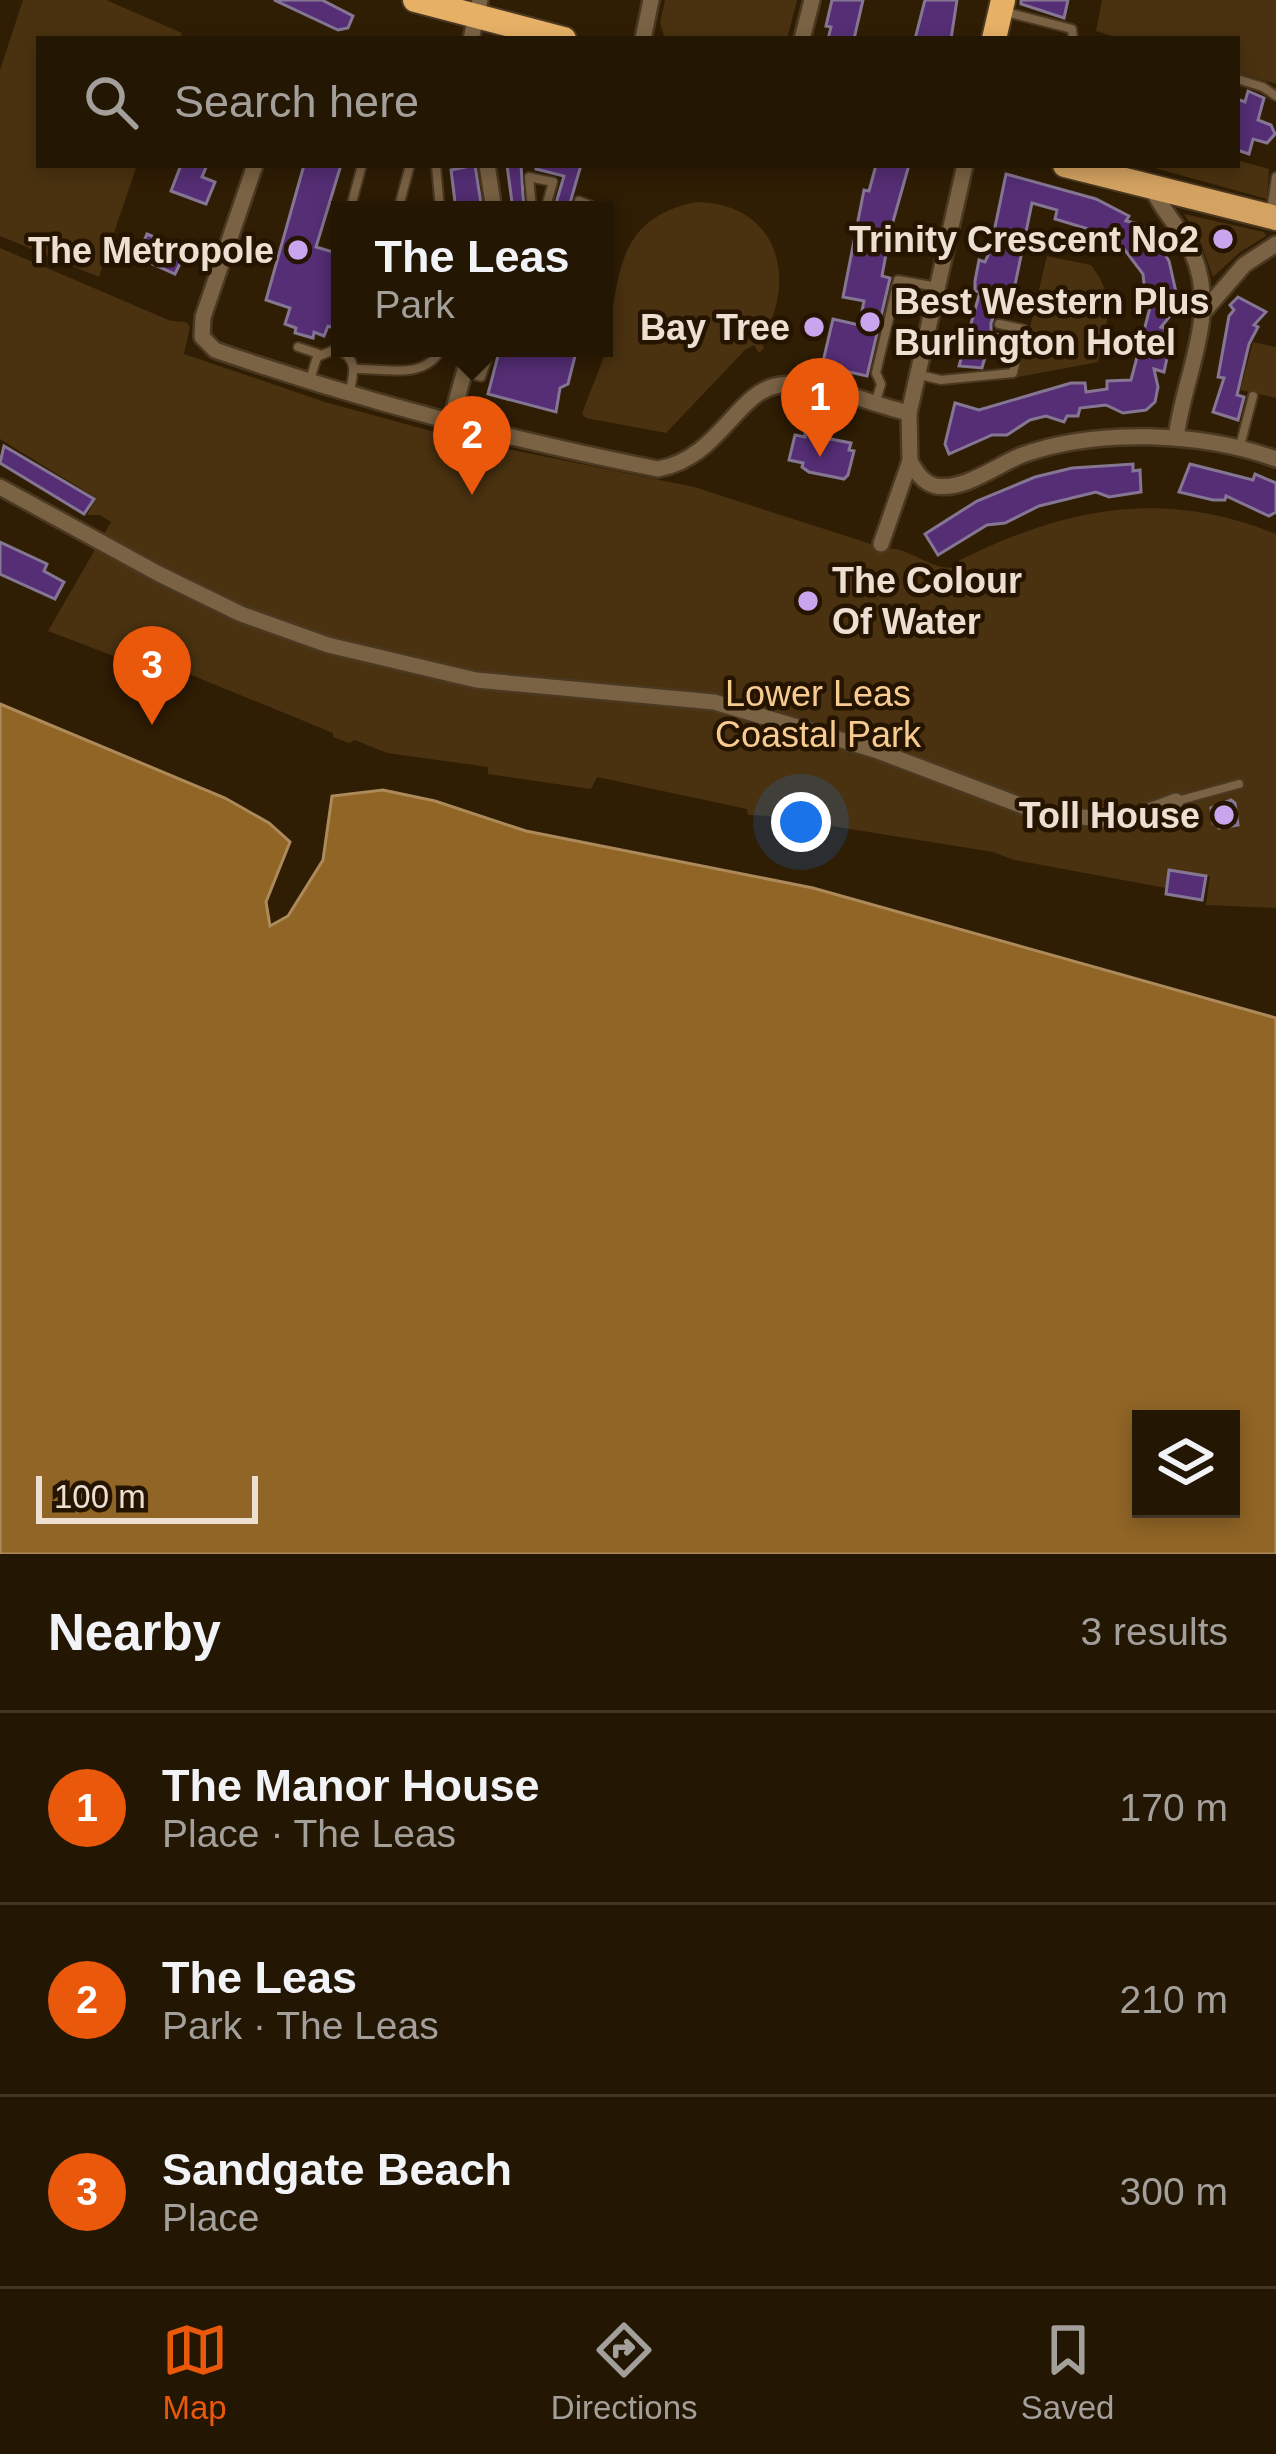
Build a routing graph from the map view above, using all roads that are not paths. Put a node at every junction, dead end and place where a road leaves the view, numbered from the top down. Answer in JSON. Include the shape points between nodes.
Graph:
{"nodes":[{"id":1,"x":415,"y":0,"type":"edge"},
{"id":2,"x":651,"y":0,"type":"edge"},
{"id":3,"x":812,"y":0,"type":"edge"},
{"id":4,"x":1002,"y":5,"type":"edge"},
{"id":5,"x":475,"y":19,"type":"edge"},
{"id":6,"x":550,"y":36,"type":"edge"},
{"id":7,"x":644,"y":36,"type":"edge"},
{"id":8,"x":803,"y":36,"type":"edge"},
{"id":9,"x":995,"y":36,"type":"edge"},
{"id":10,"x":1073,"y":36,"type":"edge"},
{"id":11,"x":1240,"y":81,"type":"edge"},
{"id":12,"x":1276,"y":96,"type":"edge"},
{"id":13,"x":254,"y":168,"type":"edge"},
{"id":14,"x":361,"y":168,"type":"edge"},
{"id":15,"x":409,"y":168,"type":"edge"},
{"id":16,"x":436,"y":168,"type":"edge"},
{"id":17,"x":487,"y":168,"type":"edge"},
{"id":18,"x":964,"y":168,"type":"edge"},
{"id":19,"x":1111,"y":171,"type":"edge"},
{"id":20,"x":1276,"y":177,"type":"edge"},
{"id":21,"x":1143,"y":180,"type":"junction"},
{"id":22,"x":352,"y":201,"type":"edge"},
{"id":23,"x":400,"y":201,"type":"edge"},
{"id":24,"x":439,"y":201,"type":"edge"},
{"id":25,"x":493,"y":201,"type":"edge"},
{"id":26,"x":531,"y":201,"type":"edge"},
{"id":27,"x":548,"y":201,"type":"edge"},
{"id":28,"x":1273,"y":217,"type":"edge"},
{"id":29,"x":1276,"y":244,"type":"edge"},
{"id":30,"x":938,"y":287,"type":"junction"},
{"id":31,"x":1206,"y":309,"type":"junction"},
{"id":32,"x":998,"y":324,"type":"dead end"},
{"id":33,"x":298,"y":347,"type":"dead end"},
{"id":34,"x":331,"y":351,"type":"edge"},
{"id":35,"x":320,"y":354,"type":"junction"},
{"id":36,"x":349,"y":357,"type":"edge"},
{"id":37,"x":438,"y":357,"type":"edge"},
{"id":38,"x":469,"y":357,"type":"edge"},
{"id":39,"x":488,"y":357,"type":"edge"},
{"id":40,"x":355,"y":369,"type":"junction"},
{"id":41,"x":465,"y":373,"type":"junction"},
{"id":42,"x":919,"y":374,"type":"junction"},
{"id":43,"x":309,"y":383,"type":"junction"},
{"id":44,"x":349,"y":395,"type":"junction"},
{"id":45,"x":1253,"y":396,"type":"dead end"},
{"id":46,"x":875,"y":403,"type":"junction"},
{"id":47,"x":909,"y":413,"type":"junction"},
{"id":48,"x":450,"y":424,"type":"junction"},
{"id":49,"x":1176,"y":438,"type":"junction"},
{"id":50,"x":1240,"y":446,"type":"junction"},
{"id":51,"x":1276,"y":459,"type":"edge"},
{"id":52,"x":910,"y":461,"type":"junction"},
{"id":53,"x":0,"y":487,"type":"edge"},
{"id":54,"x":880,"y":544,"type":"dead end"},
{"id":55,"x":1239,"y":784,"type":"dead end"},
{"id":56,"x":1176,"y":801,"type":"joint"}],
"edges":[{"from":1,"to":5,"type":"highway"},
{"from":2,"to":7,"type":"street"},
{"from":3,"to":8,"type":"street"},
{"from":4,"to":9,"type":"highway"},
{"from":4,"to":10,"type":"lane","via":[[1072,29]]},
{"from":5,"to":6,"type":"highway"},
{"from":11,"to":12,"type":"lane"},
{"from":13,"to":43,"type":"street","via":[[202,337],[215,350]]},
{"from":14,"to":22,"type":"lane"},
{"from":15,"to":23,"type":"lane"},
{"from":16,"to":24,"type":"lane"},
{"from":17,"to":25,"type":"street"},
{"from":18,"to":30,"type":"street"},
{"from":19,"to":21,"type":"main road"},
{"from":20,"to":28,"type":"lane"},
{"from":21,"to":28,"type":"main road"},
{"from":21,"to":31,"type":"street","via":[[1191,249]]},
{"from":26,"to":27,"type":"lane","via":[[529,177],[553,182]]},
{"from":29,"to":31,"type":"street"},
{"from":30,"to":42,"type":"street"},
{"from":30,"to":46,"type":"lane","via":[[898,280]]},
{"from":31,"to":49,"type":"street"},
{"from":32,"to":42,"type":"lane","via":[[1023,329],[1013,373],[941,380]]},
{"from":33,"to":35,"type":"lane"},
{"from":34,"to":35,"type":"lane"},
{"from":35,"to":43,"type":"lane"},
{"from":36,"to":40,"type":"lane"},
{"from":37,"to":40,"type":"lane","via":[[418,368]]},
{"from":38,"to":41,"type":"street"},
{"from":39,"to":41,"type":"lane","via":[[481,377]]},
{"from":40,"to":44,"type":"lane"},
{"from":41,"to":48,"type":"street"},
{"from":42,"to":47,"type":"street"},
{"from":43,"to":44,"type":"street"},
{"from":44,"to":48,"type":"street"},
{"from":45,"to":50,"type":"lane"},
{"from":46,"to":47,"type":"street"},
{"from":46,"to":48,"type":"street","via":[[777,384],[703,451],[658,469]]},
{"from":47,"to":52,"type":"street"},
{"from":49,"to":50,"type":"street"},
{"from":49,"to":52,"type":"street","via":[[1049,447],[955,485],[927,482]]},
{"from":50,"to":51,"type":"street"},
{"from":52,"to":54,"type":"street"},
{"from":53,"to":56,"type":"street","via":[[124,544],[241,614],[328,646],[476,680],[714,702],[891,755],[1041,813],[1122,820]]},
{"from":55,"to":56,"type":"lane"}]}
